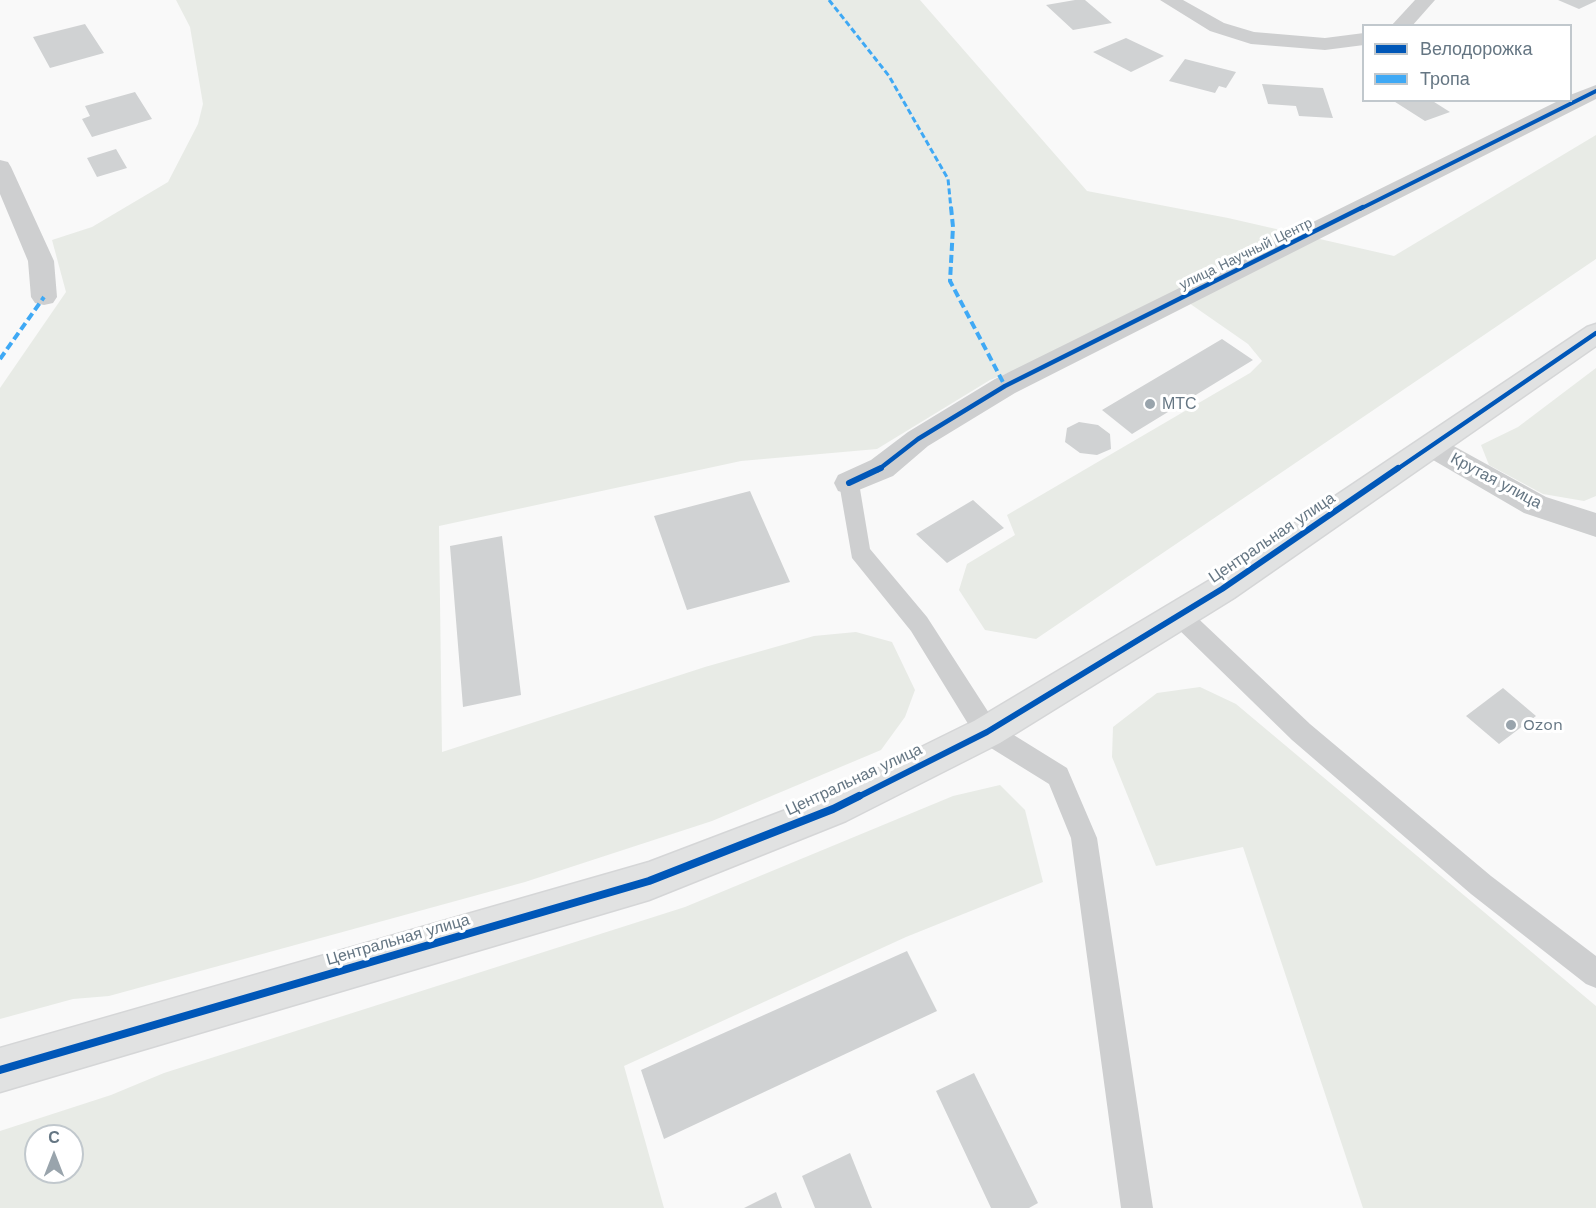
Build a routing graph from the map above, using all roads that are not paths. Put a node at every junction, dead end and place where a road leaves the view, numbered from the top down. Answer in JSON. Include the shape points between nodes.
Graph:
{"nodes":[{"id":1,"x":1169,"y":0,"type":"edge"},
{"id":2,"x":1426,"y":0,"type":"edge"},
{"id":3,"x":1402,"y":24,"type":"edge"},
{"id":4,"x":1362,"y":39,"type":"edge"},
{"id":5,"x":1596,"y":91,"type":"edge"},
{"id":6,"x":0,"y":167,"type":"edge"},
{"id":7,"x":44,"y":297,"type":"dead end"},
{"id":8,"x":1596,"y":333,"type":"edge"},
{"id":9,"x":1431,"y":446,"type":"junction"},
{"id":10,"x":849,"y":483,"type":"joint"},
{"id":11,"x":1596,"y":525,"type":"edge"},
{"id":12,"x":1179,"y":615,"type":"junction"},
{"id":13,"x":987,"y":732,"type":"junction"},
{"id":14,"x":1596,"y":975,"type":"edge"},
{"id":15,"x":0,"y":1070,"type":"edge"},
{"id":16,"x":1137,"y":1208,"type":"edge"}],
"edges":[{"from":1,"to":4,"type":"street","via":[[1216,27],[1251,38],[1324,44]]},
{"from":2,"to":3,"type":"street"},
{"from":5,"to":10,"type":"street","name":"улица Научный Центр","via":[[1005,386],[918,439],[882,468]]},
{"from":6,"to":7,"type":"street","via":[[41,261]]},
{"from":8,"to":9,"type":"street","name":"Центральная улица"},
{"from":9,"to":11,"type":"street","name":"Крутая улица","via":[[1535,505]]},
{"from":9,"to":12,"type":"street","name":"Центральная улица"},
{"from":10,"to":13,"type":"lane","via":[[860,552],[919,624]]},
{"from":12,"to":13,"type":"street","name":"Центральная улица"},
{"from":12,"to":14,"type":"lane","via":[[1301,732],[1481,885]]},
{"from":13,"to":15,"type":"street","name":"Центральная улица","via":[[833,809],[649,881]]},
{"from":13,"to":16,"type":"lane","via":[[1058,776],[1084,838]]}]}
